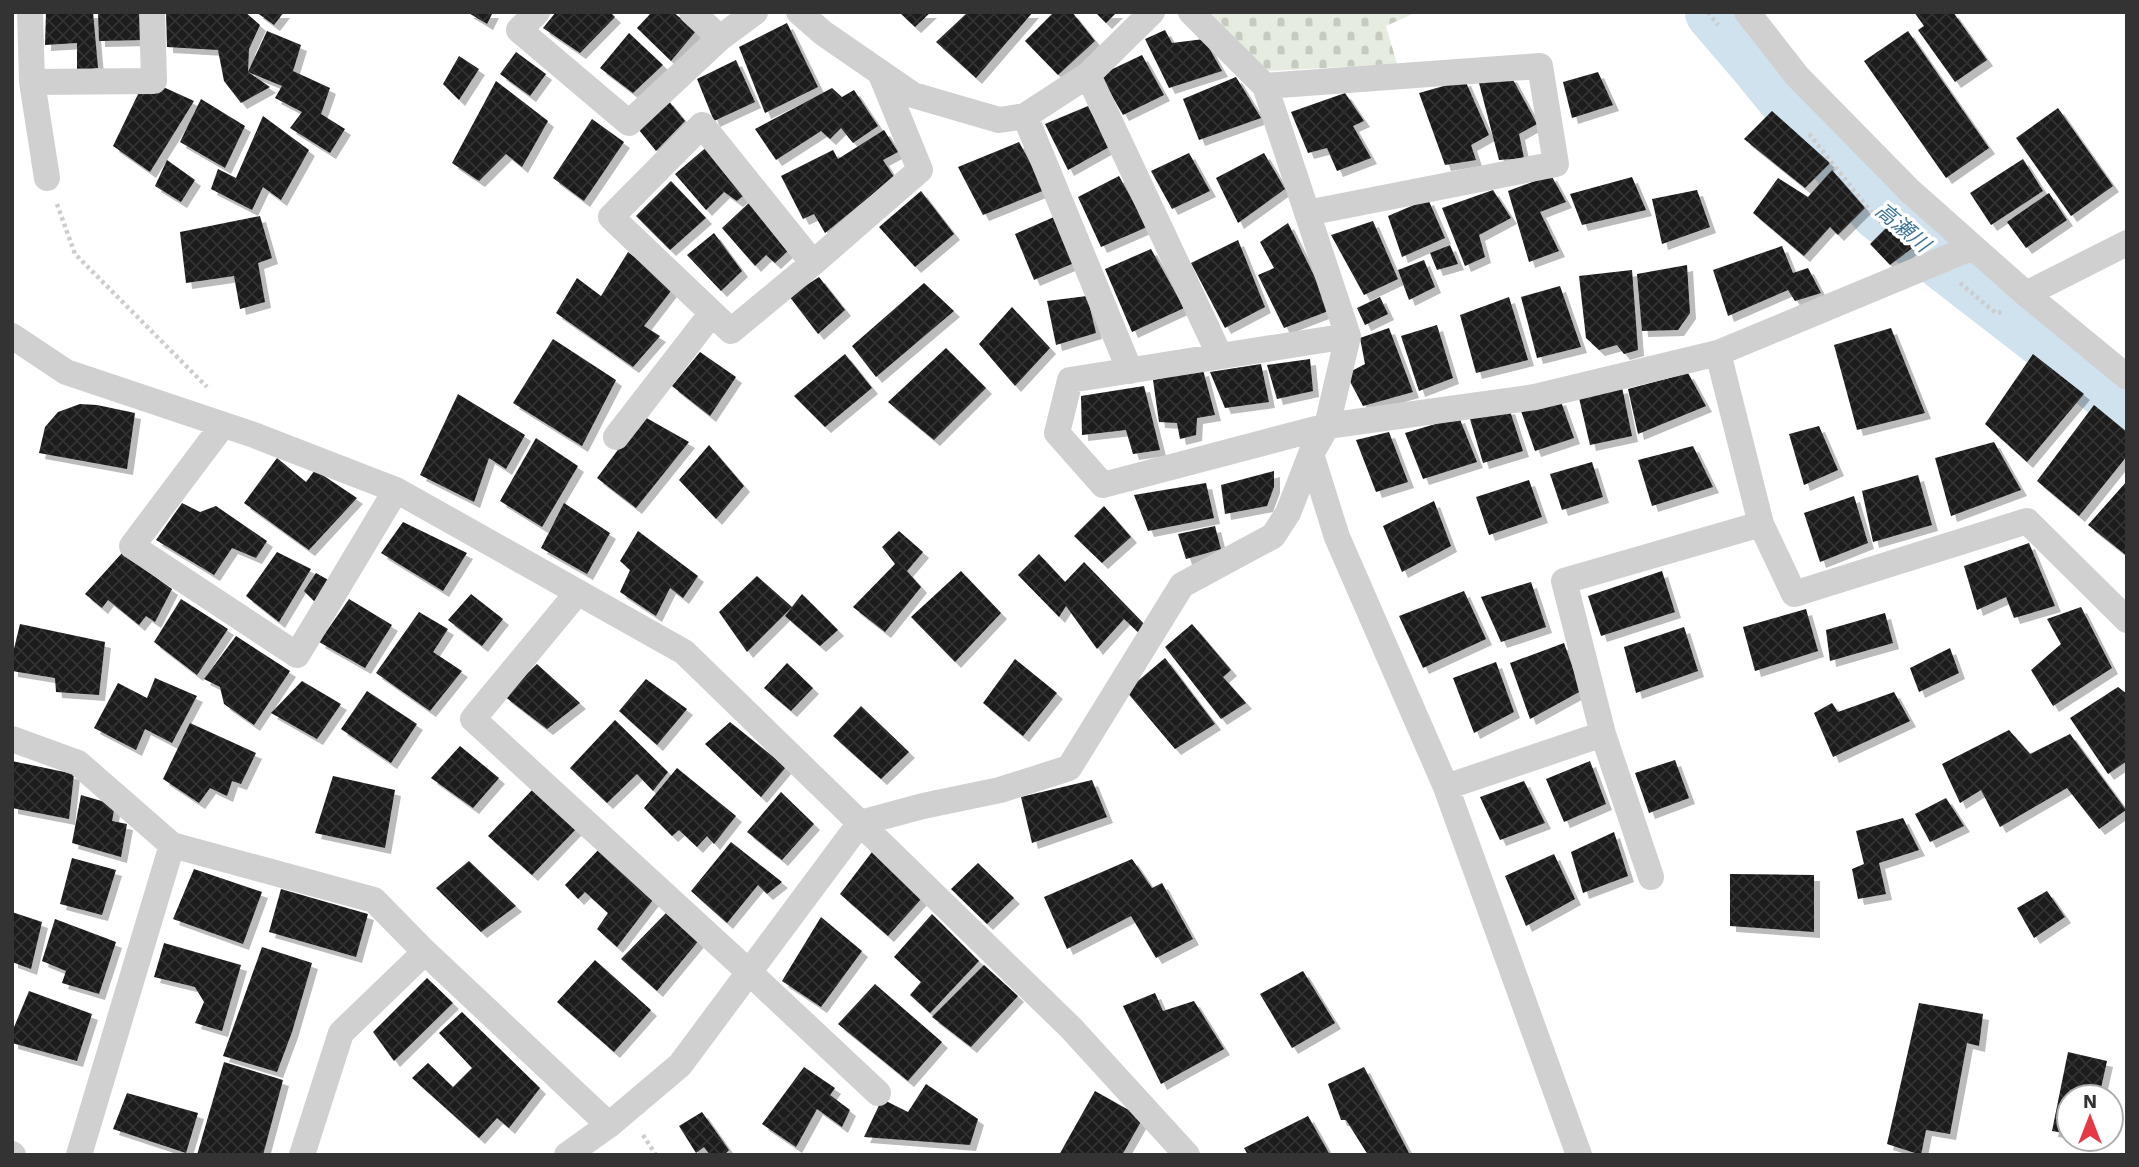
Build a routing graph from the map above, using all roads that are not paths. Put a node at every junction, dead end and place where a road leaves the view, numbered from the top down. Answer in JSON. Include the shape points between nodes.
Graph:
{"nodes":[{"id":1,"x":30,"y":12,"type":"edge"},
{"id":2,"x":152,"y":12,"type":"edge"},
{"id":3,"x":537,"y":12,"type":"edge"},
{"id":4,"x":692,"y":12,"type":"edge"},
{"id":5,"x":755,"y":12,"type":"edge"},
{"id":6,"x":799,"y":12,"type":"edge"},
{"id":7,"x":1152,"y":12,"type":"edge"},
{"id":8,"x":1191,"y":12,"type":"edge"},
{"id":9,"x":1747,"y":12,"type":"edge"},
{"id":10,"x":720,"y":38,"type":"junction"},
{"id":11,"x":880,"y":72,"type":"junction"},
{"id":12,"x":1088,"y":75,"type":"junction"},
{"id":13,"x":32,"y":82,"type":"junction"},
{"id":14,"x":1265,"y":86,"type":"junction"},
{"id":15,"x":1025,"y":116,"type":"junction"},
{"id":16,"x":47,"y":178,"type":"road end"},
{"id":17,"x":1307,"y":213,"type":"junction"},
{"id":18,"x":2127,"y":243,"type":"edge"},
{"id":19,"x":1973,"y":247,"type":"junction"},
{"id":20,"x":813,"y":263,"type":"junction"},
{"id":21,"x":2026,"y":294,"type":"junction"},
{"id":22,"x":712,"y":313,"type":"junction"},
{"id":23,"x":12,"y":336,"type":"edge"},
{"id":24,"x":1348,"y":336,"type":"junction"},
{"id":25,"x":1717,"y":353,"type":"junction"},
{"id":26,"x":1220,"y":356,"type":"junction"},
{"id":27,"x":1130,"y":371,"type":"junction"},
{"id":28,"x":2127,"y":377,"type":"edge"},
{"id":29,"x":223,"y":425,"type":"junction"},
{"id":30,"x":1327,"y":426,"type":"junction"},
{"id":31,"x":615,"y":437,"type":"dead end"},
{"id":32,"x":1311,"y":454,"type":"junction"},
{"id":33,"x":396,"y":490,"type":"junction"},
{"id":34,"x":1761,"y":524,"type":"junction"},
{"id":35,"x":578,"y":592,"type":"junction"},
{"id":36,"x":2127,"y":620,"type":"edge"},
{"id":37,"x":1603,"y":734,"type":"junction"},
{"id":38,"x":12,"y":739,"type":"edge"},
{"id":39,"x":1446,"y":787,"type":"junction"},
{"id":40,"x":860,"y":823,"type":"junction"},
{"id":41,"x":172,"y":845,"type":"junction"},
{"id":42,"x":1651,"y":877,"type":"dead end"},
{"id":43,"x":425,"y":952,"type":"junction"},
{"id":44,"x":750,"y":973,"type":"junction"},
{"id":45,"x":878,"y":1093,"type":"dead end"},
{"id":46,"x":609,"y":1125,"type":"junction"},
{"id":47,"x":79,"y":1155,"type":"edge"},
{"id":48,"x":302,"y":1155,"type":"edge"},
{"id":49,"x":567,"y":1155,"type":"edge"},
{"id":50,"x":1188,"y":1155,"type":"edge"},
{"id":51,"x":1579,"y":1155,"type":"edge"}],
"edges":[{"from":1,"to":13,"type":"street"},
{"from":2,"to":13,"type":"street","via":[[154,81]]},
{"from":3,"to":10,"type":"street","via":[[519,30],[629,124]]},
{"from":4,"to":10,"type":"street"},
{"from":5,"to":10,"type":"street"},
{"from":6,"to":11,"type":"street"},
{"from":7,"to":12,"type":"street"},
{"from":8,"to":14,"type":"street"},
{"from":9,"to":19,"type":"street","via":[[1797,76],[1910,191]]},
{"from":11,"to":15,"type":"street","via":[[913,95],[999,120]]},
{"from":11,"to":20,"type":"street","via":[[920,170]]},
{"from":12,"to":15,"type":"street"},
{"from":12,"to":26,"type":"street"},
{"from":13,"to":16,"type":"street"},
{"from":14,"to":17,"type":"street"},
{"from":14,"to":17,"type":"street","via":[[1540,66],[1556,164]]},
{"from":15,"to":27,"type":"street"},
{"from":17,"to":24,"type":"street"},
{"from":18,"to":21,"type":"street"},
{"from":19,"to":21,"type":"street"},
{"from":19,"to":25,"type":"street"},
{"from":20,"to":22,"type":"street","via":[[731,331]]},
{"from":20,"to":22,"type":"street","via":[[702,125],[611,217]]},
{"from":21,"to":28,"type":"street"},
{"from":22,"to":31,"type":"street"},
{"from":23,"to":29,"type":"street","via":[[66,372]]},
{"from":24,"to":26,"type":"street"},
{"from":24,"to":30,"type":"street"},
{"from":25,"to":30,"type":"street","via":[[1535,397]]},
{"from":25,"to":34,"type":"street"},
{"from":26,"to":27,"type":"street"},
{"from":27,"to":30,"type":"street","via":[[1070,380],[1057,433],[1103,485]]},
{"from":29,"to":33,"type":"street"},
{"from":29,"to":33,"type":"street","via":[[132,546],[297,655]]},
{"from":30,"to":32,"type":"street"},
{"from":32,"to":39,"type":"street","via":[[1337,537]]},
{"from":32,"to":40,"type":"street","via":[[1289,513],[1273,536],[1182,585],[1069,768],[1000,790]]},
{"from":33,"to":35,"type":"street"},
{"from":34,"to":36,"type":"street","via":[[1794,594],[2027,521]]},
{"from":34,"to":37,"type":"street","via":[[1564,581]]},
{"from":35,"to":40,"type":"street","via":[[684,652]]},
{"from":35,"to":44,"type":"street","via":[[473,719]]},
{"from":37,"to":39,"type":"street"},
{"from":37,"to":42,"type":"street"},
{"from":38,"to":41,"type":"street","via":[[78,763]]},
{"from":39,"to":51,"type":"street"},
{"from":40,"to":44,"type":"street"},
{"from":40,"to":50,"type":"street","via":[[1070,1028]]},
{"from":41,"to":43,"type":"street","via":[[374,900]]},
{"from":41,"to":47,"type":"street"},
{"from":43,"to":46,"type":"street"},
{"from":43,"to":48,"type":"street","via":[[341,1033]]},
{"from":44,"to":45,"type":"street"},
{"from":44,"to":46,"type":"street","via":[[680,1065]]},
{"from":46,"to":49,"type":"street"}]}
